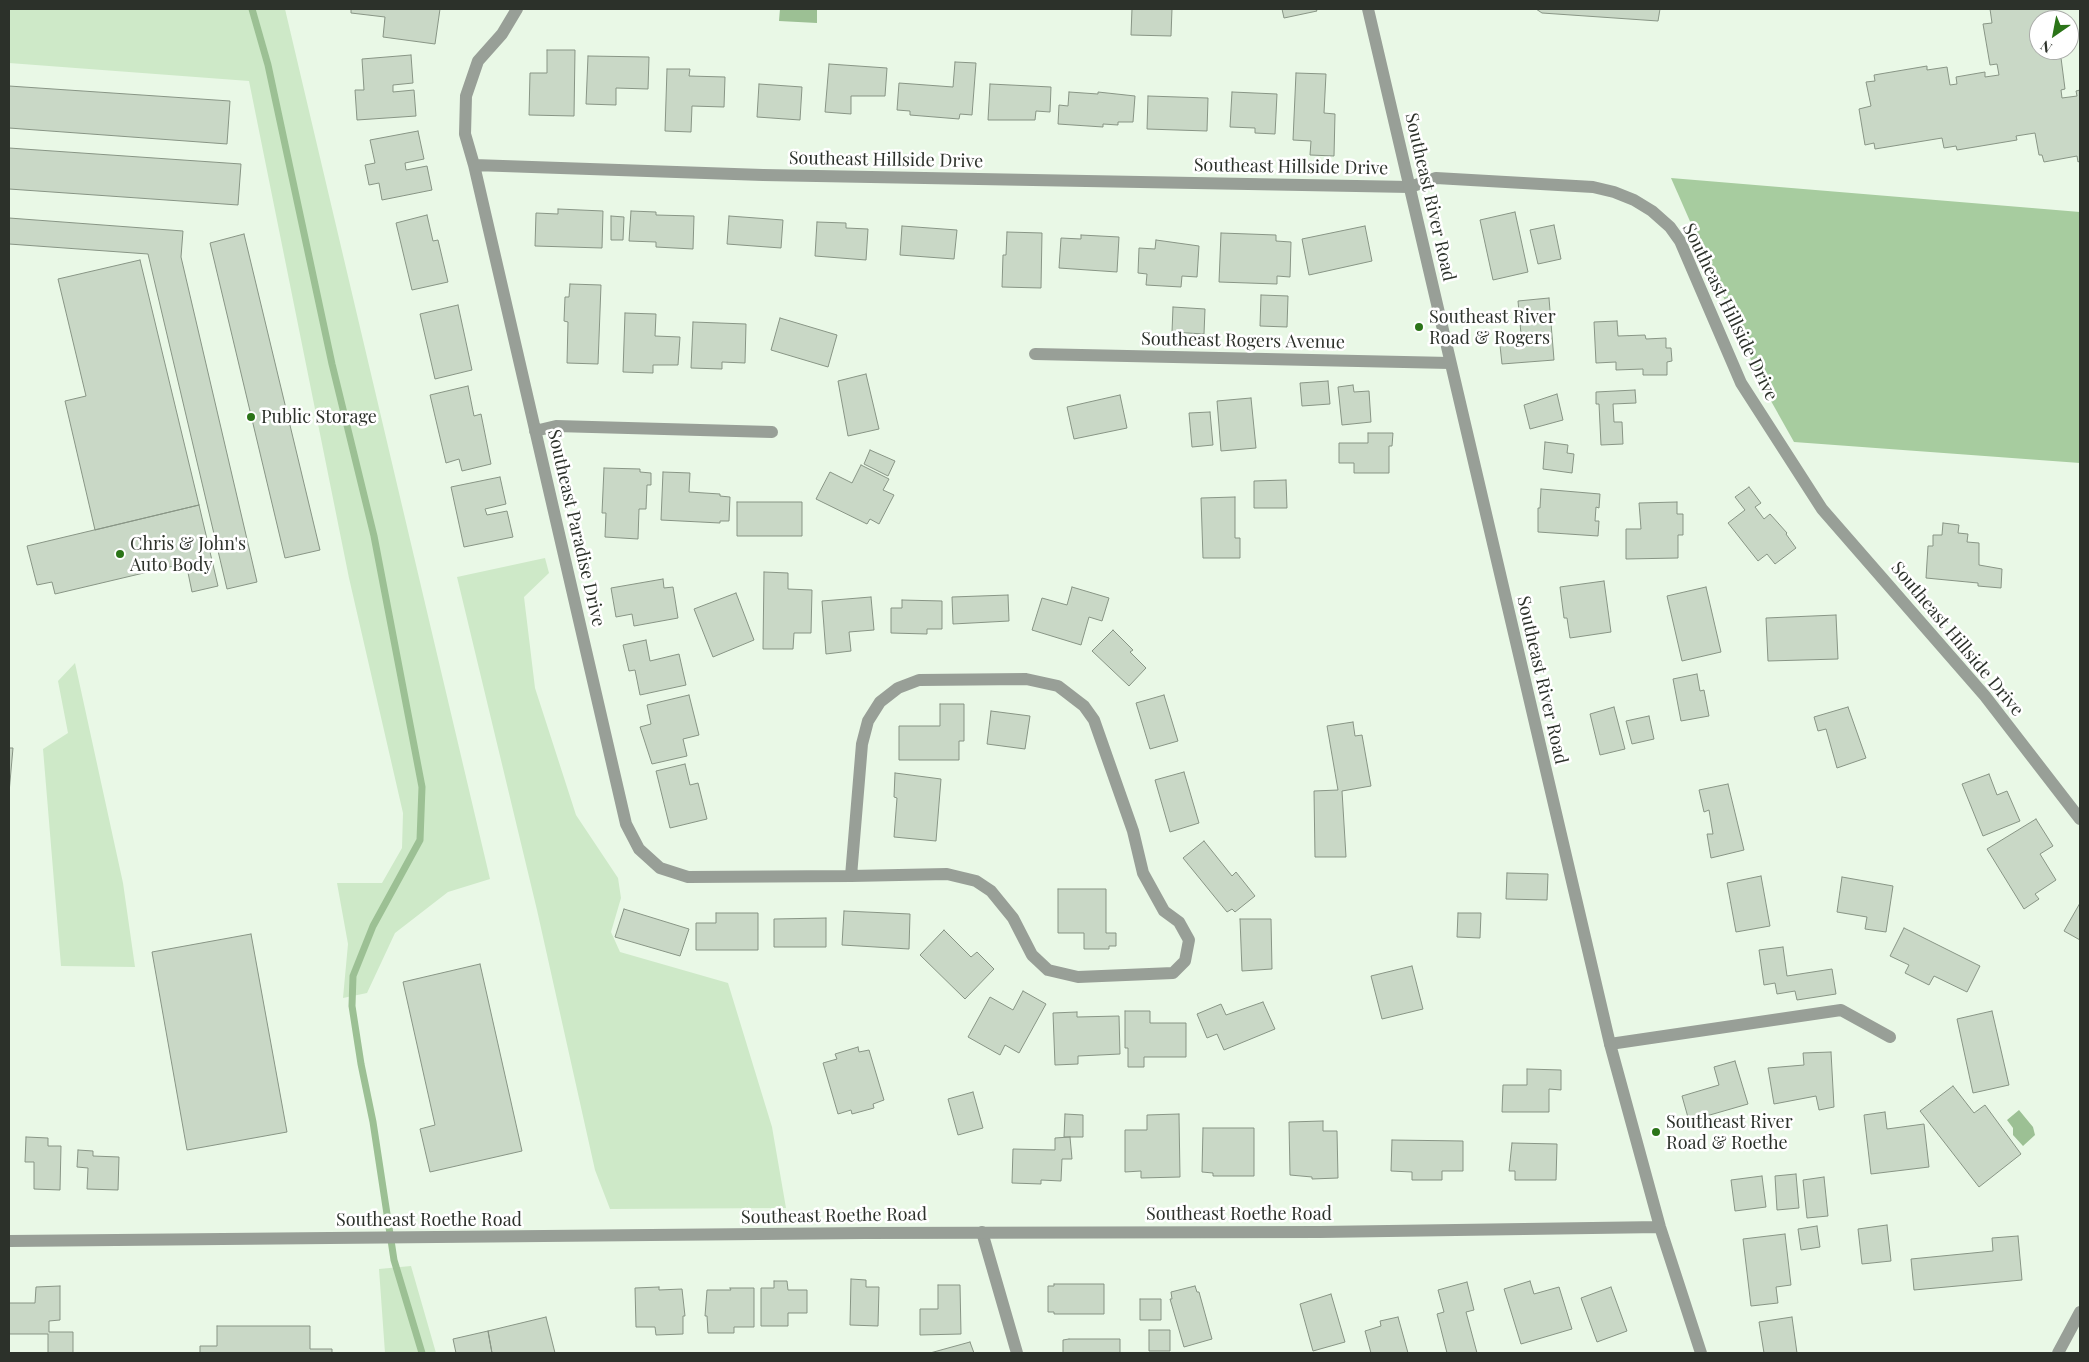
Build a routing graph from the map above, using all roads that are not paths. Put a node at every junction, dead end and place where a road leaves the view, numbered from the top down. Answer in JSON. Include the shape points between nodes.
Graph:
{"nodes":[{"id":1,"x":517,"y":9,"type":"edge"},
{"id":2,"x":1368,"y":9,"type":"edge"},
{"id":3,"x":474,"y":164,"type":"junction"},
{"id":4,"x":1410,"y":186,"type":"junction"},
{"id":5,"x":1036,"y":354,"type":"dead end"},
{"id":6,"x":1450,"y":363,"type":"junction"},
{"id":7,"x":535,"y":431,"type":"junction"},
{"id":8,"x":772,"y":432,"type":"dead end"},
{"id":9,"x":2080,"y":819,"type":"edge"},
{"id":10,"x":851,"y":876,"type":"junction"},
{"id":11,"x":1890,"y":1037,"type":"dead end"},
{"id":12,"x":1610,"y":1044,"type":"junction"},
{"id":13,"x":1660,"y":1227,"type":"junction"},
{"id":14,"x":982,"y":1232,"type":"junction"},
{"id":15,"x":9,"y":1241,"type":"edge"},
{"id":16,"x":2080,"y":1312,"type":"edge"},
{"id":17,"x":1018,"y":1353,"type":"edge"},
{"id":18,"x":1701,"y":1353,"type":"edge"},
{"id":19,"x":2058,"y":1353,"type":"edge"}],
"edges":[{"from":1,"to":3,"type":"street","name":"Southeast Paradise Drive","via":[[502,34],[478,60],[466,96],[465,134]]},
{"from":2,"to":4,"type":"street","name":"Southeast River Road"},
{"from":3,"to":4,"type":"street","name":"Southeast Hillside Drive","via":[[763,175]]},
{"from":3,"to":7,"type":"street","name":"Southeast Paradise Drive"},
{"from":4,"to":6,"type":"street","name":"Southeast River Road"},
{"from":4,"to":9,"type":"street","name":"Southeast Hillside Drive","via":[[1436,178],[1593,187],[1634,200],[1670,227],[1680,241],[1741,383],[1822,508],[1985,696]]},
{"from":5,"to":6,"type":"street","name":"Southeast Rogers Avenue"},
{"from":6,"to":12,"type":"street","name":"Southeast River Road"},
{"from":7,"to":8,"type":"street","via":[[556,426]]},
{"from":7,"to":10,"type":"street","name":"Southeast Paradise Drive","via":[[626,824],[639,849],[660,868],[688,877]]},
{"from":10,"to":10,"type":"street","name":"Southeast Paradise Drive","via":[[947,874],[976,882],[1002,904],[1032,954],[1048,970],[1078,977],[1173,973],[1185,961],[1189,940],[1179,922],[1164,911],[1144,873],[1094,720],[1084,706],[1058,686],[1026,679],[919,680],[898,688],[880,702],[868,721],[862,744]]},
{"from":11,"to":12,"type":"street","via":[[1841,1010]]},
{"from":12,"to":13,"type":"street","name":"Southeast River Road"},
{"from":13,"to":14,"type":"street","name":"Southeast Roethe Road"},
{"from":13,"to":18,"type":"street","name":"Southeast River Road"},
{"from":14,"to":15,"type":"street","name":"Southeast Roethe Road"},
{"from":14,"to":17,"type":"street"},
{"from":16,"to":19,"type":"street"}]}
